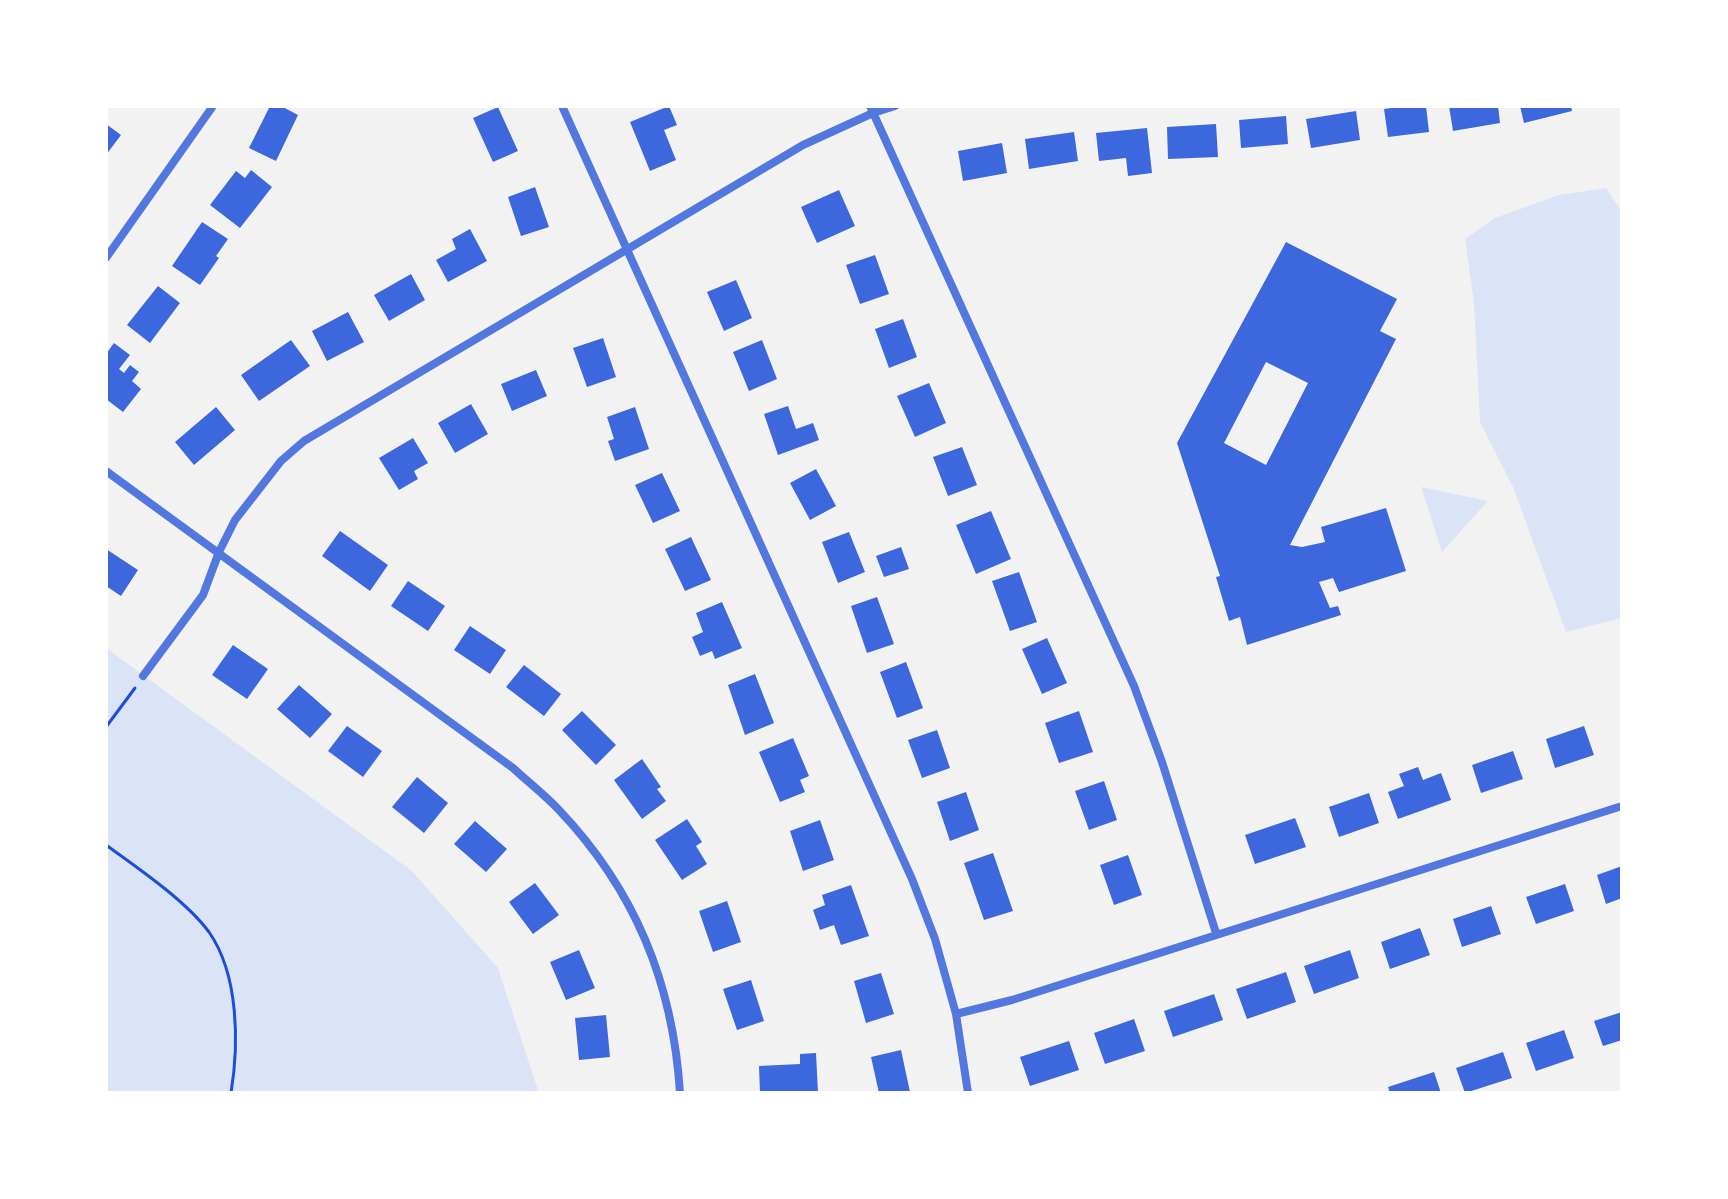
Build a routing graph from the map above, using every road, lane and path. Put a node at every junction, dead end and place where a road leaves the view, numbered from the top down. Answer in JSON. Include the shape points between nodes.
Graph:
{"nodes":[{"id":1,"x":213,"y":106,"type":"edge"},
{"id":2,"x":562,"y":106,"type":"edge"},
{"id":3,"x":895,"y":106,"type":"edge"},
{"id":4,"x":871,"y":109,"type":"edge"},
{"id":5,"x":626,"y":248,"type":"junction"},
{"id":6,"x":106,"y":258,"type":"edge"},
{"id":7,"x":106,"y":471,"type":"edge"},
{"id":8,"x":219,"y":552,"type":"junction"},
{"id":9,"x":143,"y":676,"type":"joint"},
{"id":10,"x":106,"y":727,"type":"edge"},
{"id":11,"x":1622,"y":806,"type":"edge"},
{"id":12,"x":106,"y":845,"type":"edge"},
{"id":13,"x":1216,"y":933,"type":"junction"},
{"id":14,"x":956,"y":1014,"type":"junction"},
{"id":15,"x":231,"y":1093,"type":"edge"},
{"id":16,"x":680,"y":1093,"type":"edge"},
{"id":17,"x":968,"y":1093,"type":"edge"}],
"edges":[{"from":1,"to":6,"type":"street"},
{"from":2,"to":5,"type":"street"},
{"from":3,"to":4,"type":"street"},
{"from":4,"to":5,"type":"street"},
{"from":4,"to":13,"type":"street","via":[[1134,686]]},
{"from":5,"to":8,"type":"street","via":[[304,441],[261,484]]},
{"from":5,"to":14,"type":"street","via":[[912,879]]},
{"from":7,"to":8,"type":"street"},
{"from":8,"to":9,"type":"street","via":[[203,595]]},
{"from":8,"to":16,"type":"street","via":[[513,768],[595,851],[654,958],[673,1023]]},
{"from":9,"to":10,"type":"path"},
{"from":11,"to":13,"type":"street"},
{"from":12,"to":15,"type":"path","via":[[189,911],[218,948],[234,1017]]},
{"from":13,"to":14,"type":"street"},
{"from":14,"to":17,"type":"street"}]}
